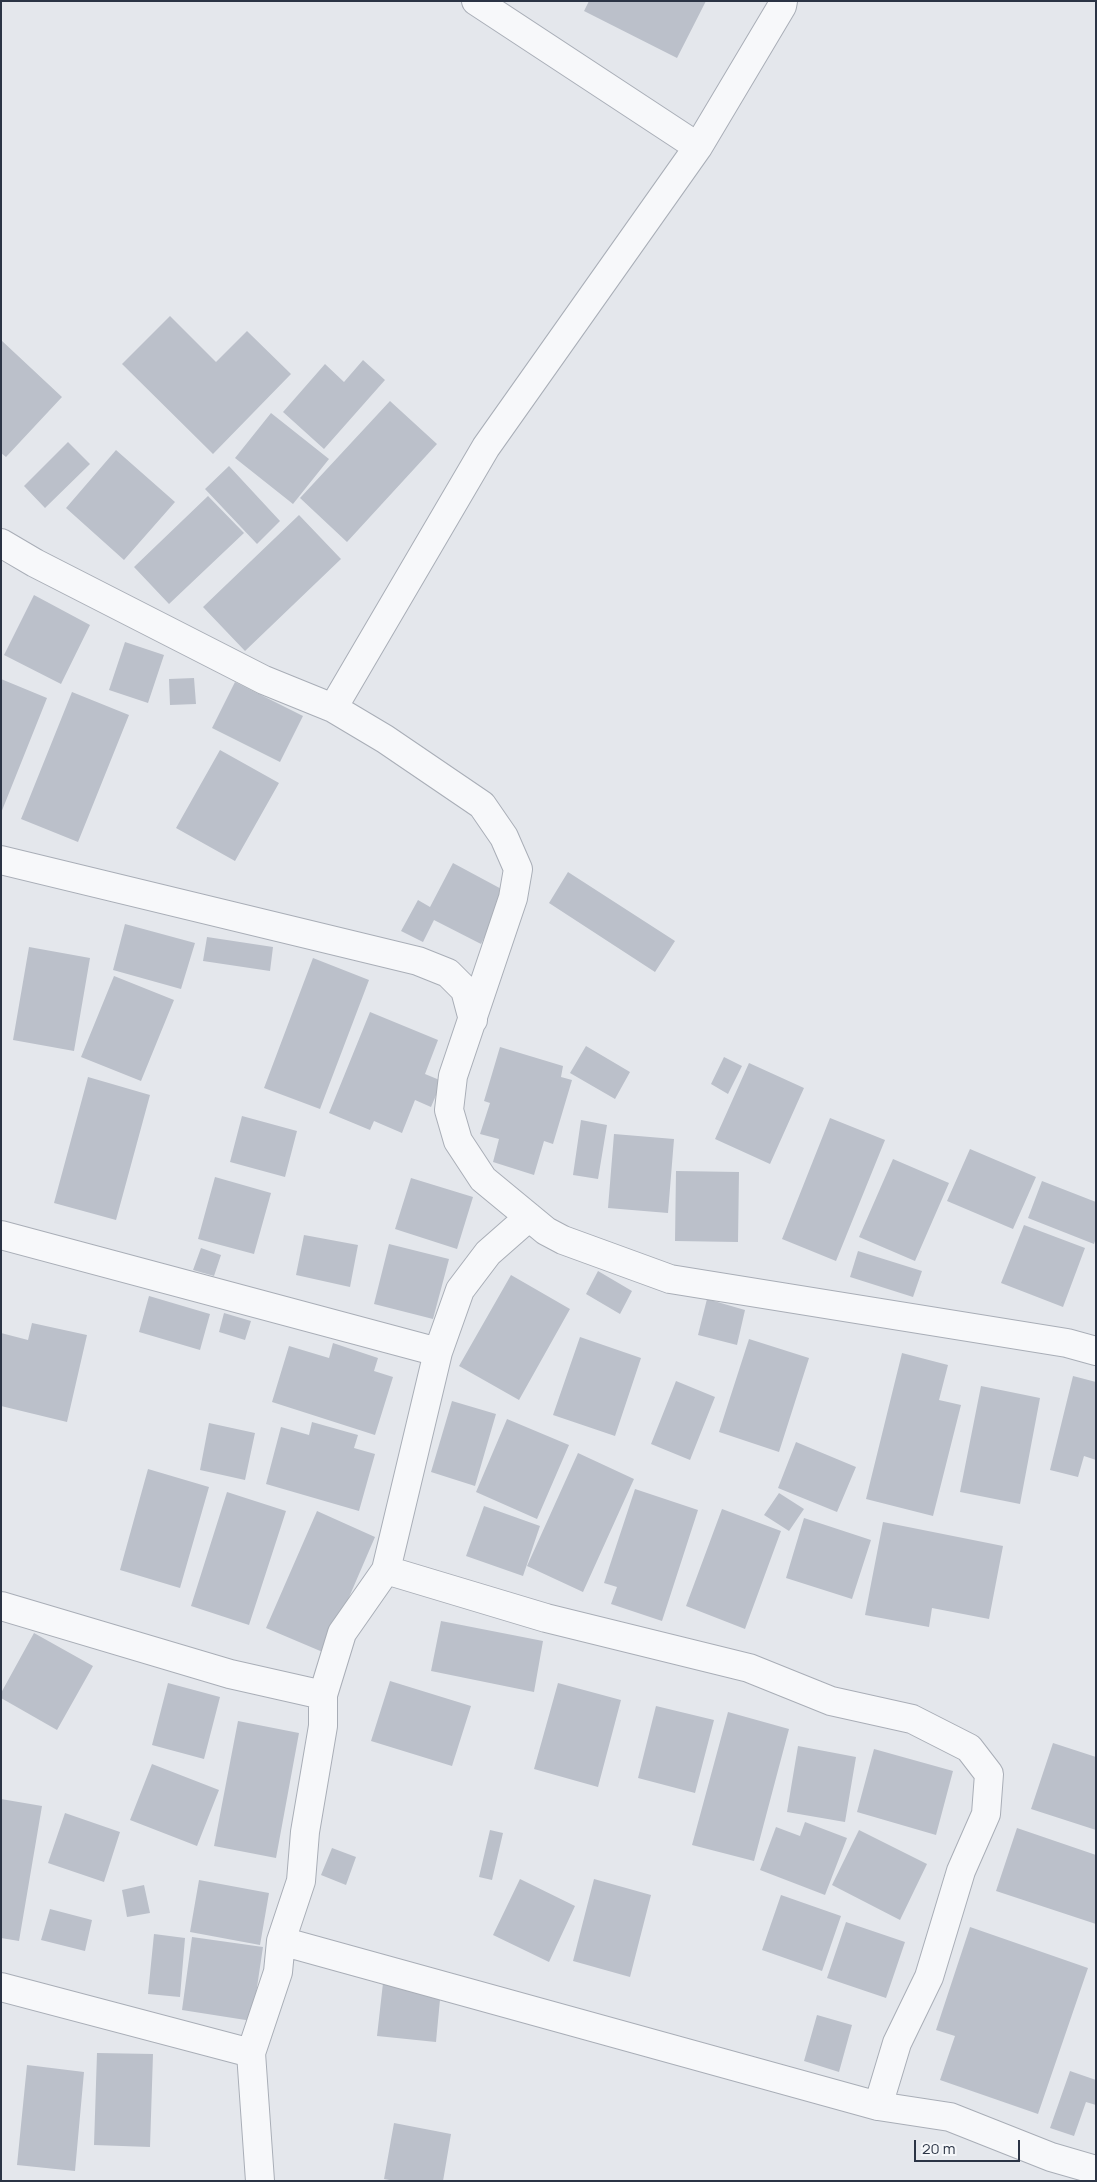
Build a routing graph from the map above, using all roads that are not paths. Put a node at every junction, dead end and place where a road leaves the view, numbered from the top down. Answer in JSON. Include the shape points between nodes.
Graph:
{"nodes":[{"id":1,"x":476,"y":1,"type":"edge"},
{"id":2,"x":782,"y":1,"type":"edge"},
{"id":3,"x":698,"y":147,"type":"junction"},
{"id":4,"x":1,"y":543,"type":"edge"},
{"id":5,"x":333,"y":708,"type":"junction"},
{"id":6,"x":1,"y":860,"type":"edge"},
{"id":7,"x":473,"y":1020,"type":"junction"},
{"id":8,"x":529,"y":1217,"type":"junction"},
{"id":9,"x":1,"y":1235,"type":"edge"},
{"id":10,"x":1096,"y":1351,"type":"edge"},
{"id":11,"x":438,"y":1352,"type":"junction"},
{"id":12,"x":386,"y":1570,"type":"junction"},
{"id":13,"x":1,"y":1606,"type":"edge"},
{"id":14,"x":323,"y":1695,"type":"junction"},
{"id":15,"x":281,"y":1941,"type":"junction"},
{"id":16,"x":1,"y":1987,"type":"edge"},
{"id":17,"x":250,"y":2053,"type":"junction"},
{"id":18,"x":878,"y":2106,"type":"junction"},
{"id":19,"x":1096,"y":2170,"type":"edge"},
{"id":20,"x":260,"y":2181,"type":"edge"}],
"edges":[{"from":1,"to":3,"type":"street"},
{"from":2,"to":3,"type":"street"},
{"from":3,"to":5,"type":"street","via":[[486,447]]},
{"from":4,"to":5,"type":"street","via":[[264,680]]},
{"from":5,"to":7,"type":"street","via":[[482,805],[504,837],[518,869],[513,898]]},
{"from":6,"to":7,"type":"street","via":[[418,961],[448,973],[465,990]]},
{"from":7,"to":8,"type":"street","via":[[453,1076],[449,1110],[458,1141],[483,1179]]},
{"from":8,"to":10,"type":"street","via":[[563,1240],[670,1279],[1058,1341]]},
{"from":8,"to":11,"type":"street","via":[[488,1253],[460,1290]]},
{"from":9,"to":11,"type":"street"},
{"from":11,"to":12,"type":"street"},
{"from":12,"to":14,"type":"street","via":[[342,1633]]},
{"from":12,"to":18,"type":"street","via":[[546,1618],[749,1668],[831,1701],[912,1719],[970,1748],[989,1774],[986,1814],[961,1871],[929,1977],[897,2043]]},
{"from":13,"to":14,"type":"street","via":[[230,1674]]},
{"from":14,"to":15,"type":"street","via":[[322,1726],[305,1832],[301,1881]]},
{"from":15,"to":17,"type":"street","via":[[278,1972]]},
{"from":15,"to":18,"type":"street"},
{"from":16,"to":17,"type":"street"},
{"from":17,"to":20,"type":"street"},
{"from":18,"to":19,"type":"street","via":[[950,2117],[1051,2157]]}]}
